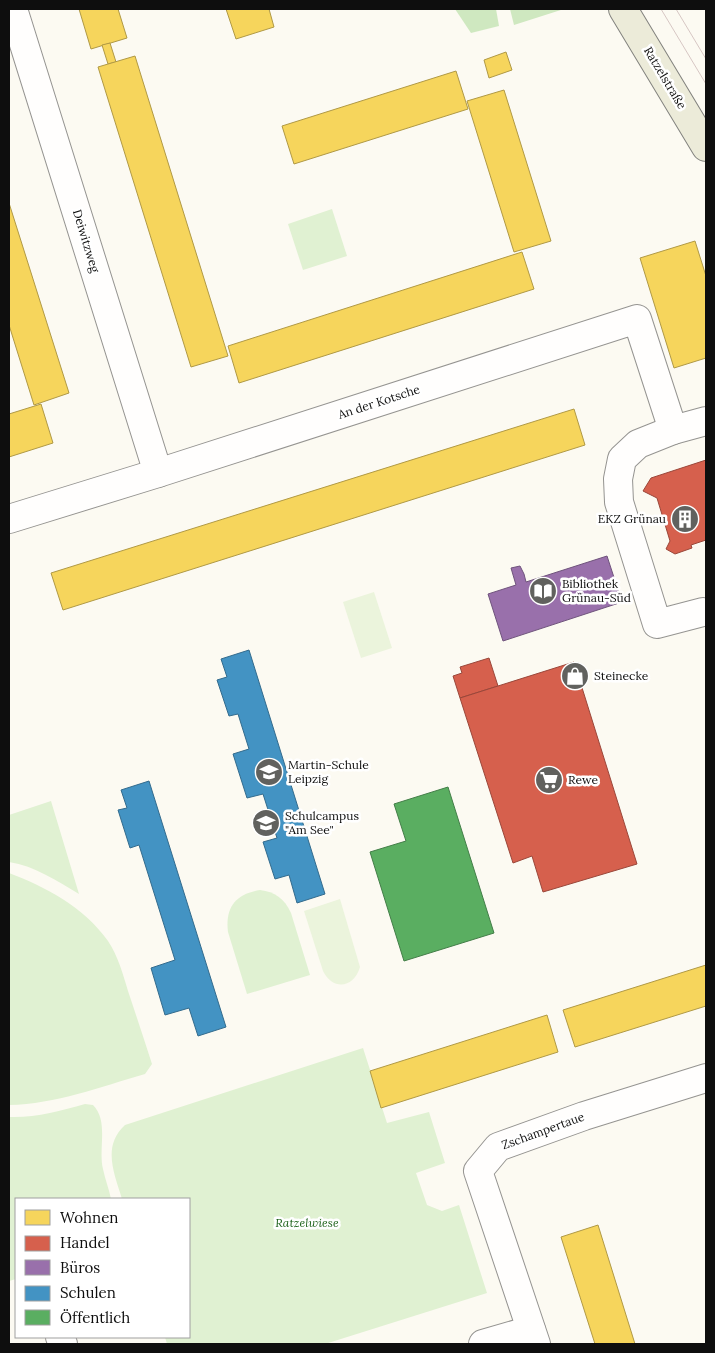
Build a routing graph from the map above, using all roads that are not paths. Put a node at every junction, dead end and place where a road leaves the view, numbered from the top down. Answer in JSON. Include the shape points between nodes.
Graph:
{"nodes":[{"id":1,"x":13,"y":9,"type":"edge"},
{"id":2,"x":623,"y":9,"type":"edge"},
{"id":3,"x":706,"y":147,"type":"edge"},
{"id":4,"x":706,"y":420,"type":"edge"},
{"id":5,"x":673,"y":430,"type":"junction"},
{"id":6,"x":158,"y":473,"type":"junction"},
{"id":7,"x":9,"y":519,"type":"edge"},
{"id":8,"x":703,"y":612,"type":"dead end"},
{"id":9,"x":706,"y":1078,"type":"edge"},
{"id":10,"x":533,"y":1337,"type":"edge"},
{"id":11,"x":483,"y":1344,"type":"edge"}],
"edges":[{"from":1,"to":6,"type":"street","name":"Deiwitzweg"},
{"from":2,"to":3,"type":"main road","name":"Ratzelstraße"},
{"from":4,"to":5,"type":"street"},
{"from":5,"to":6,"type":"street","name":"An der Kotsche","via":[[637,320]]},
{"from":5,"to":8,"type":"street","via":[[638,444],[622,459],[618,479],[619,502],[657,624]]},
{"from":6,"to":7,"type":"street","name":"An der Kotsche"},
{"from":9,"to":10,"type":"street","name":"Zschampertaue","via":[[498,1147],[478,1171]]},
{"from":10,"to":11,"type":"street"}]}
